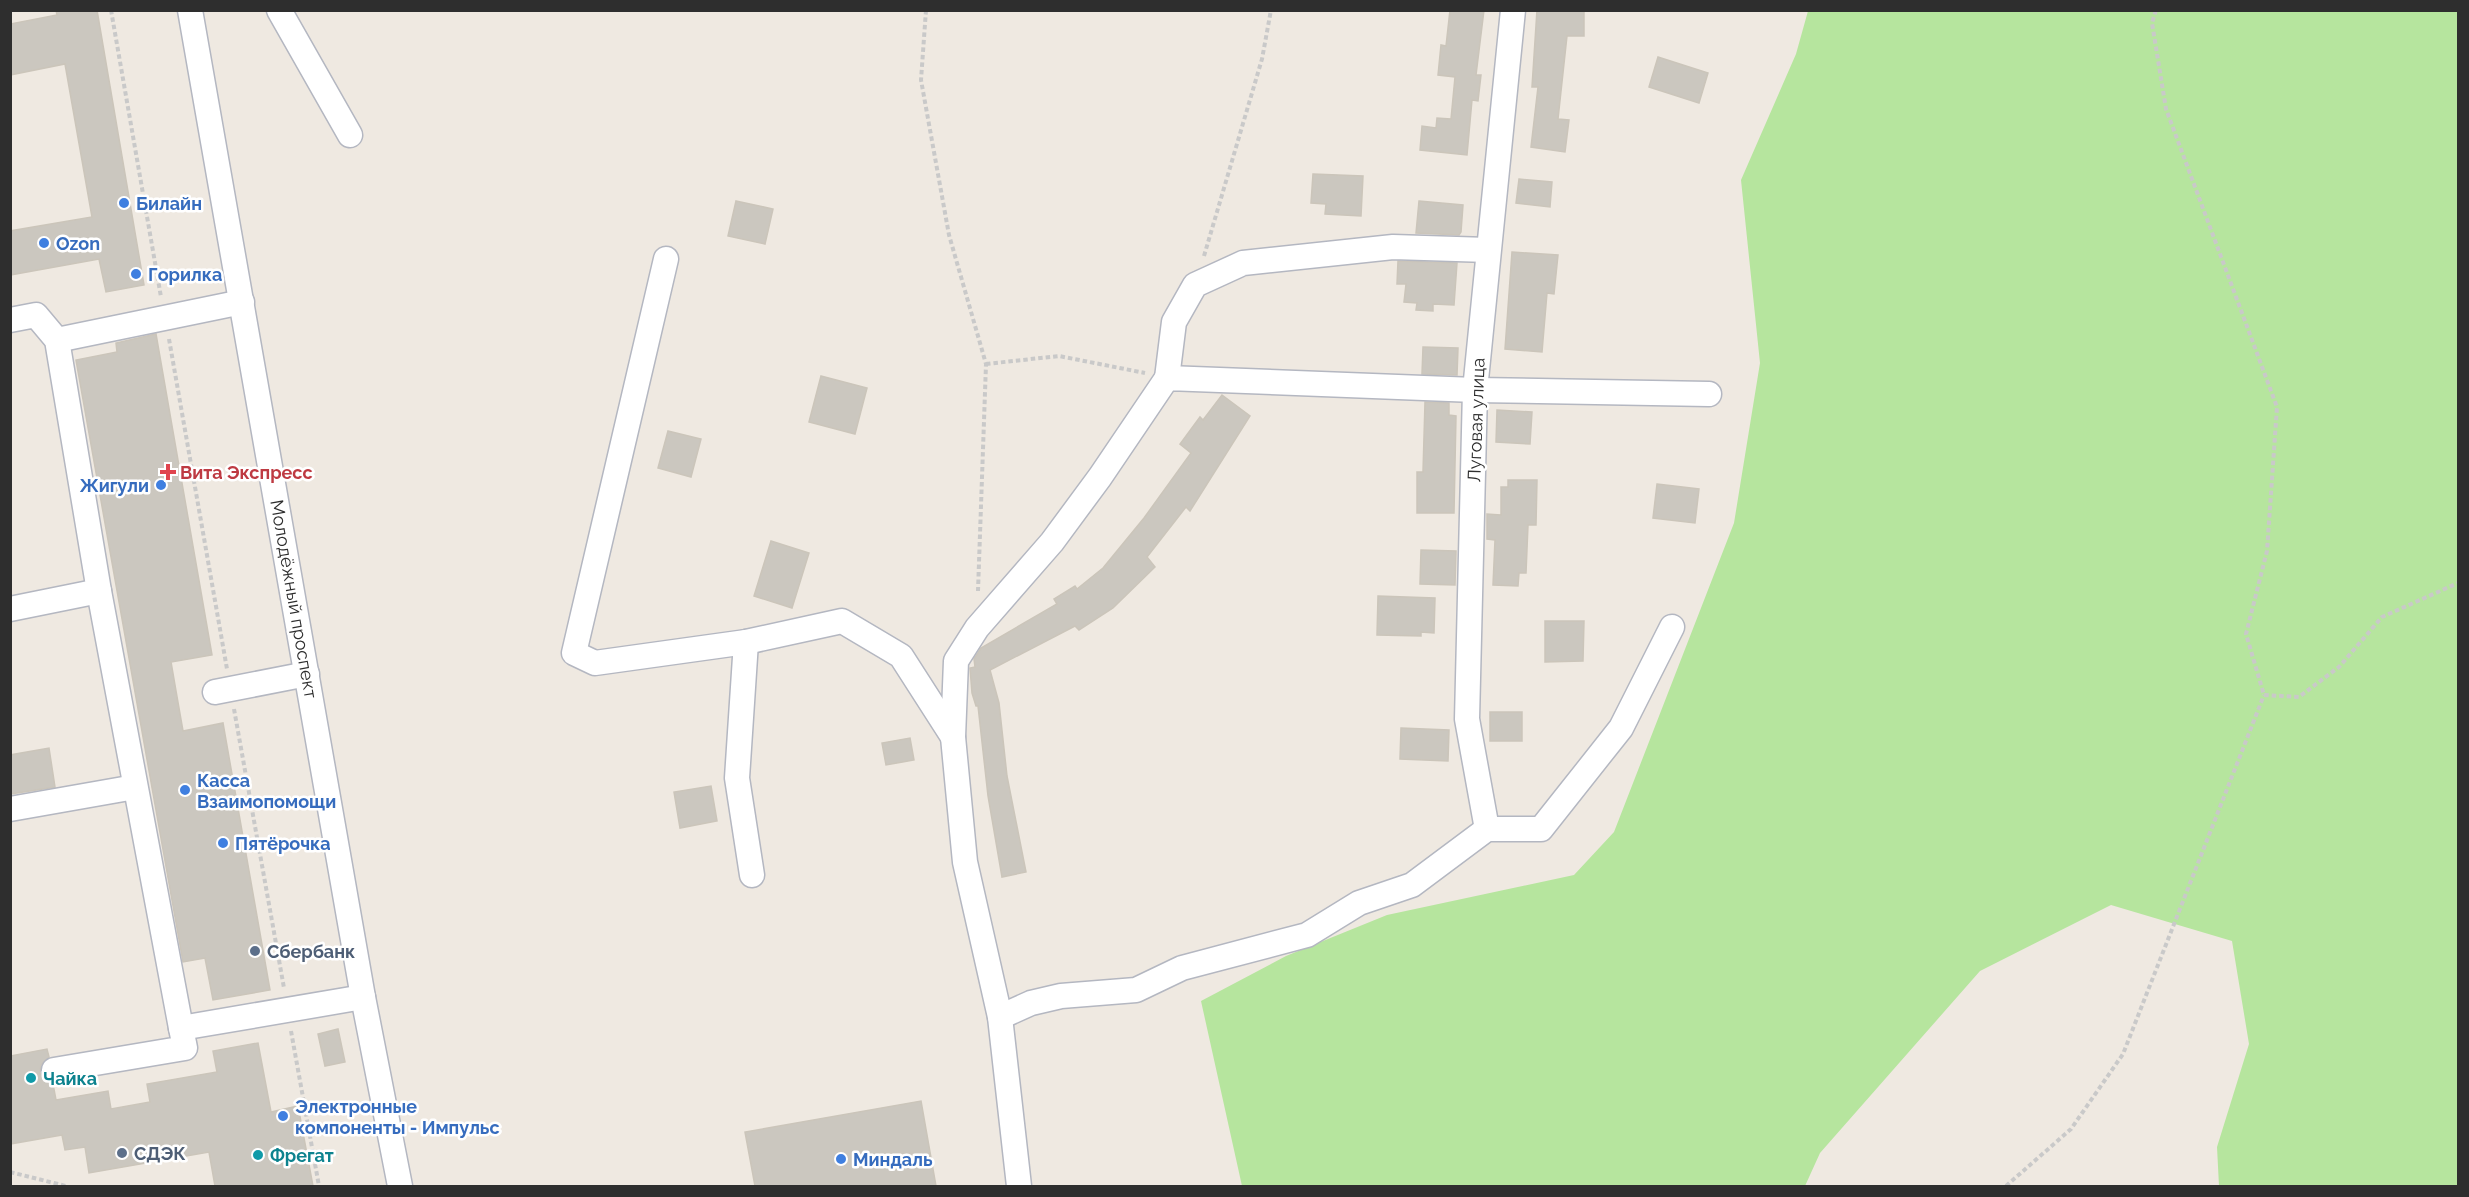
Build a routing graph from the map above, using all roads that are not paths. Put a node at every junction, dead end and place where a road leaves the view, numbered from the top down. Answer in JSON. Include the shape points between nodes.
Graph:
{"nodes":[{"id":1,"x":190,"y":10,"type":"edge"},
{"id":2,"x":279,"y":10,"type":"edge"},
{"id":3,"x":1513,"y":10,"type":"edge"},
{"id":4,"x":350,"y":135,"type":"dead end"},
{"id":5,"x":1488,"y":250,"type":"junction"},
{"id":6,"x":666,"y":260,"type":"dead end"},
{"id":7,"x":242,"y":303,"type":"junction"},
{"id":8,"x":10,"y":320,"type":"edge"},
{"id":9,"x":57,"y":340,"type":"junction"},
{"id":10,"x":1167,"y":378,"type":"junction"},
{"id":11,"x":1475,"y":390,"type":"junction"},
{"id":12,"x":1709,"y":394,"type":"dead end"},
{"id":13,"x":99,"y":591,"type":"junction"},
{"id":14,"x":10,"y":609,"type":"edge"},
{"id":15,"x":1672,"y":627,"type":"dead end"},
{"id":16,"x":746,"y":642,"type":"junction"},
{"id":17,"x":307,"y":674,"type":"junction"},
{"id":18,"x":223,"y":690,"type":"road end"},
{"id":19,"x":953,"y":738,"type":"junction"},
{"id":20,"x":135,"y":787,"type":"junction"},
{"id":21,"x":10,"y":809,"type":"edge"},
{"id":22,"x":1487,"y":829,"type":"junction"},
{"id":23,"x":752,"y":875,"type":"dead end"},
{"id":24,"x":363,"y":997,"type":"junction"},
{"id":25,"x":1000,"y":1017,"type":"junction"},
{"id":26,"x":181,"y":1028,"type":"junction"},
{"id":27,"x":54,"y":1070,"type":"dead end"},
{"id":28,"x":399,"y":1176,"type":"edge"},
{"id":29,"x":416,"y":1186,"type":"edge"},
{"id":30,"x":1019,"y":1186,"type":"edge"}],
"edges":[{"from":1,"to":7,"type":"street","name":"Молодёжный проспект"},
{"from":2,"to":4,"type":"street"},
{"from":3,"to":5,"type":"street","name":"Луговая улица"},
{"from":5,"to":10,"type":"street","via":[[1394,247],[1243,263],[1195,285],[1174,322]]},
{"from":5,"to":11,"type":"street","name":"Луговая улица"},
{"from":6,"to":16,"type":"street","via":[[574,653],[594,663]]},
{"from":7,"to":9,"type":"street"},
{"from":7,"to":17,"type":"street","name":"Молодёжный проспект"},
{"from":8,"to":9,"type":"street","via":[[36,315]]},
{"from":9,"to":13,"type":"street"},
{"from":10,"to":11,"type":"street"},
{"from":10,"to":19,"type":"street","via":[[1094,487],[977,628],[956,661]]},
{"from":11,"to":12,"type":"street"},
{"from":11,"to":22,"type":"street","name":"Луговая улица","via":[[1467,719]]},
{"from":13,"to":14,"type":"street"},
{"from":13,"to":20,"type":"street"},
{"from":15,"to":22,"type":"street","via":[[1621,728],[1541,830]]},
{"from":16,"to":19,"type":"street","via":[[842,621],[901,656]]},
{"from":16,"to":23,"type":"street","via":[[737,778]]},
{"from":17,"to":18,"type":"street"},
{"from":17,"to":24,"type":"street","name":"Молодёжный проспект"},
{"from":19,"to":25,"type":"street","via":[[965,862]]},
{"from":20,"to":21,"type":"street"},
{"from":20,"to":26,"type":"street"},
{"from":22,"to":25,"type":"street","via":[[1412,885],[1359,903],[1307,935],[1182,968],[1136,990],[1061,996],[1031,1003]]},
{"from":24,"to":26,"type":"street"},
{"from":24,"to":28,"type":"street","name":"Молодёжный проспект"},
{"from":25,"to":30,"type":"street"},
{"from":26,"to":27,"type":"street","via":[[185,1048]]},
{"from":28,"to":29,"type":"street"}]}
